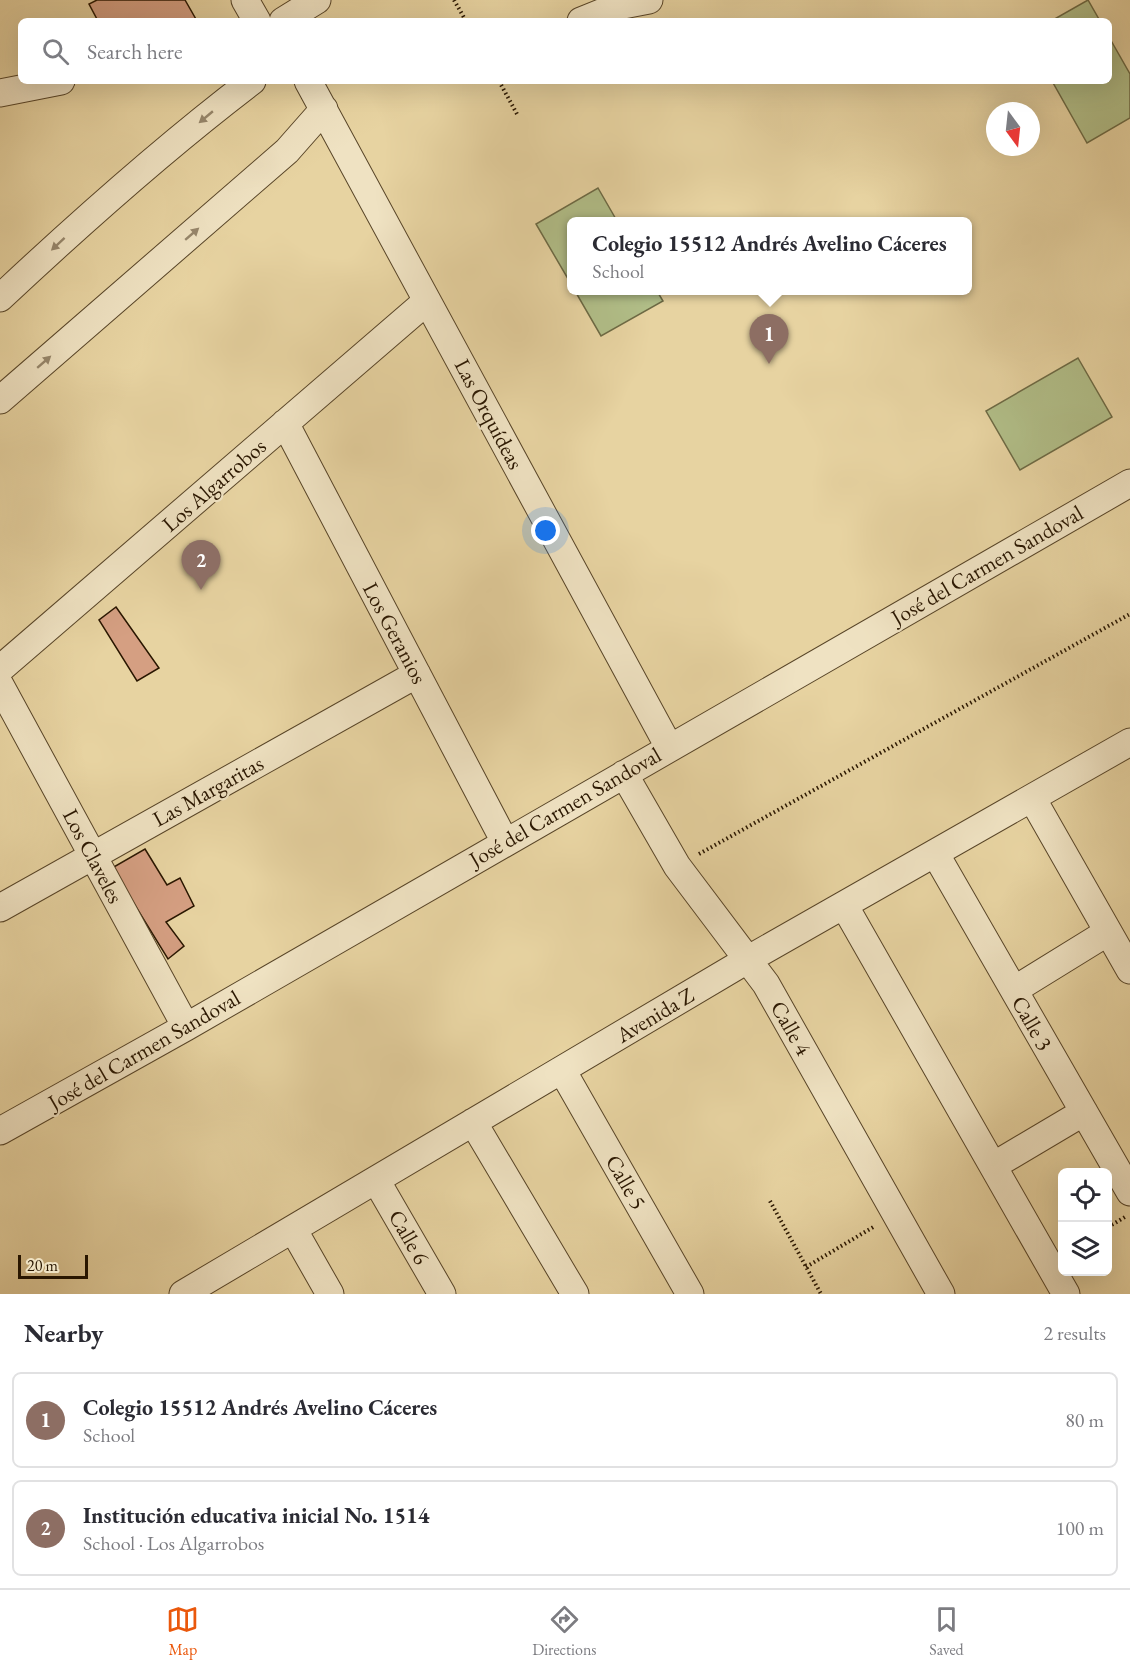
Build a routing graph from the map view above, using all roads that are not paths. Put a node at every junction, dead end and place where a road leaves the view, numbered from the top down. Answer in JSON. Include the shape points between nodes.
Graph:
{"nodes":[{"id":1,"x":245,"y":0,"type":"edge"},
{"id":2,"x":317,"y":0,"type":"edge"},
{"id":3,"x":649,"y":0,"type":"edge"},
{"id":4,"x":616,"y":3,"type":"edge"},
{"id":5,"x":255,"y":18,"type":"edge"},
{"id":6,"x":289,"y":18,"type":"edge"},
{"id":7,"x":587,"y":18,"type":"edge"},
{"id":8,"x":46,"y":84,"type":"edge"},
{"id":9,"x":248,"y":84,"type":"edge"},
{"id":10,"x":310,"y":84,"type":"edge"},
{"id":11,"x":0,"y":93,"type":"edge"},
{"id":12,"x":324,"y":109,"type":"junction"},
{"id":13,"x":0,"y":298,"type":"edge"},
{"id":14,"x":427,"y":301,"type":"junction"},
{"id":15,"x":0,"y":400,"type":"edge"},
{"id":16,"x":285,"y":423,"type":"junction"},
{"id":17,"x":1130,"y":483,"type":"edge"},
{"id":18,"x":0,"y":669,"type":"edge"},
{"id":19,"x":417,"y":674,"type":"junction"},
{"id":20,"x":0,"y":685,"type":"edge"},
{"id":21,"x":669,"y":747,"type":"junction"},
{"id":22,"x":1127,"y":751,"type":"edge"},
{"id":23,"x":624,"y":774,"type":"junction"},
{"id":24,"x":1032,"y":798,"type":"junction"},
{"id":25,"x":505,"y":842,"type":"junction"},
{"id":26,"x":935,"y":853,"type":"junction"},
{"id":27,"x":93,"y":856,"type":"junction"},
{"id":28,"x":844,"y":905,"type":"junction"},
{"id":29,"x":0,"y":908,"type":"edge"},
{"id":30,"x":1108,"y":932,"type":"junction"},
{"id":31,"x":747,"y":960,"type":"junction"},
{"id":32,"x":1130,"y":969,"type":"edge"},
{"id":33,"x":1014,"y":990,"type":"junction"},
{"id":34,"x":186,"y":1027,"type":"junction"},
{"id":35,"x":562,"y":1070,"type":"junction"},
{"id":36,"x":1084,"y":1112,"type":"junction"},
{"id":37,"x":473,"y":1122,"type":"junction"},
{"id":38,"x":0,"y":1131,"type":"edge"},
{"id":39,"x":993,"y":1166,"type":"junction"},
{"id":40,"x":376,"y":1180,"type":"junction"},
{"id":41,"x":1130,"y":1192,"type":"edge"},
{"id":42,"x":292,"y":1229,"type":"junction"},
{"id":43,"x":191,"y":1292,"type":"edge"},
{"id":44,"x":330,"y":1294,"type":"edge"},
{"id":45,"x":442,"y":1294,"type":"edge"},
{"id":46,"x":574,"y":1294,"type":"edge"},
{"id":47,"x":690,"y":1294,"type":"edge"},
{"id":48,"x":941,"y":1294,"type":"edge"},
{"id":49,"x":1066,"y":1294,"type":"edge"}],
"edges":[{"from":1,"to":5,"type":"street"},
{"from":2,"to":6,"type":"street"},
{"from":3,"to":4,"type":"street"},
{"from":4,"to":7,"type":"street"},
{"from":8,"to":11,"type":"street"},
{"from":9,"to":13,"type":"street","one_way":true,"via":[[99,205]]},
{"from":10,"to":12,"type":"street","name":"Las Orquídeas"},
{"from":12,"to":14,"type":"street","name":"Las Orquídeas"},
{"from":15,"to":12,"type":"street","one_way":true,"via":[[287,151]]},
{"from":14,"to":16,"type":"street","name":"Los Algarrobos"},
{"from":14,"to":21,"type":"street","name":"Las Orquídeas"},
{"from":16,"to":18,"type":"street","name":"Los Algarrobos"},
{"from":16,"to":19,"type":"street","name":"Los Geranios"},
{"from":17,"to":21,"type":"street","name":"José del Carmen Sandoval"},
{"from":19,"to":25,"type":"street","name":"Los Geranios"},
{"from":19,"to":27,"type":"street","name":"Las Margaritas"},
{"from":20,"to":27,"type":"street","name":"Los Claveles"},
{"from":21,"to":23,"type":"street","name":"José del Carmen Sandoval"},
{"from":22,"to":24,"type":"street","name":"Avenida Z"},
{"from":23,"to":25,"type":"street","name":"José del Carmen Sandoval"},
{"from":23,"to":31,"type":"street","name":"Calle 4","via":[[677,866]]},
{"from":24,"to":26,"type":"street","name":"Avenida Z"},
{"from":24,"to":30,"type":"street"},
{"from":25,"to":34,"type":"street","name":"José del Carmen Sandoval"},
{"from":26,"to":28,"type":"street","name":"Avenida Z"},
{"from":26,"to":33,"type":"street","name":"Calle 3"},
{"from":27,"to":29,"type":"street","name":"Las Margaritas"},
{"from":27,"to":34,"type":"street","name":"Los Claveles"},
{"from":28,"to":31,"type":"street","name":"Avenida Z"},
{"from":28,"to":39,"type":"street"},
{"from":30,"to":32,"type":"street"},
{"from":30,"to":33,"type":"street"},
{"from":31,"to":35,"type":"street","name":"Avenida Z"},
{"from":31,"to":48,"type":"street","name":"Calle 4","via":[[766,984]]},
{"from":33,"to":36,"type":"street","name":"Calle 3"},
{"from":34,"to":38,"type":"street","name":"José del Carmen Sandoval"},
{"from":35,"to":37,"type":"street","name":"Avenida Z"},
{"from":35,"to":47,"type":"street","name":"Calle 5"},
{"from":36,"to":39,"type":"street"},
{"from":36,"to":41,"type":"street","name":"Calle 3"},
{"from":37,"to":40,"type":"street","name":"Avenida Z"},
{"from":37,"to":46,"type":"street"},
{"from":39,"to":49,"type":"street"},
{"from":40,"to":42,"type":"street","name":"Avenida Z"},
{"from":40,"to":45,"type":"street","name":"Calle 6"},
{"from":42,"to":43,"type":"street","name":"Avenida Z"},
{"from":42,"to":44,"type":"street"}]}
